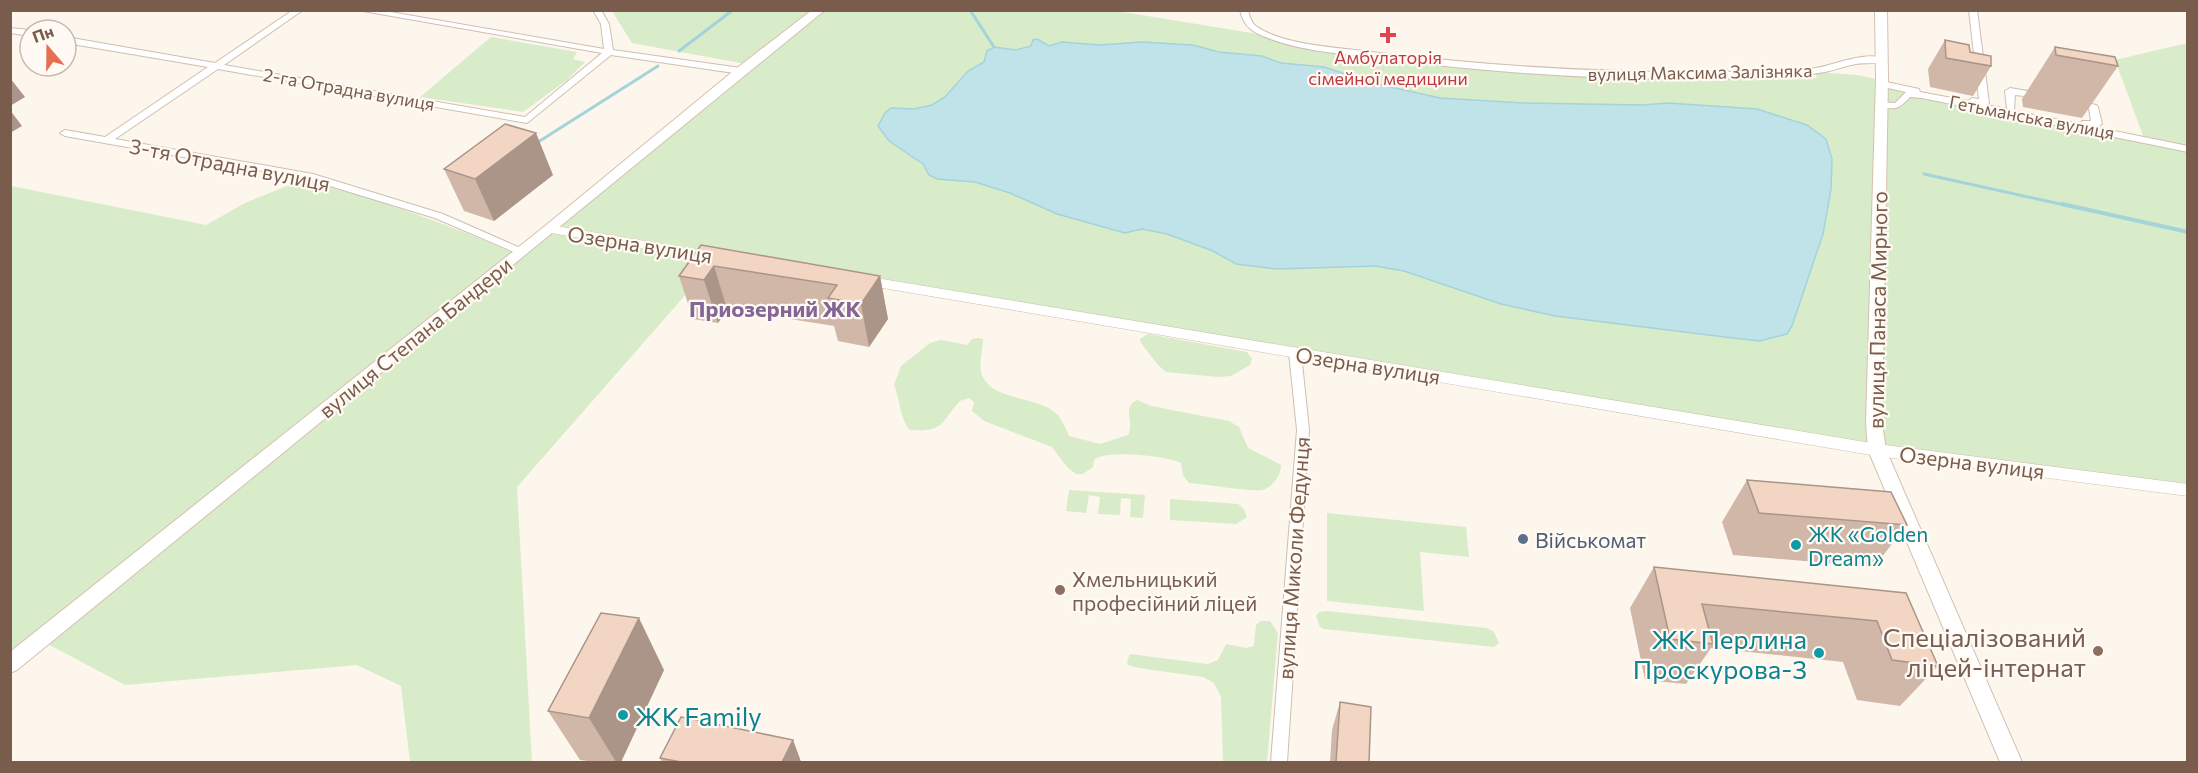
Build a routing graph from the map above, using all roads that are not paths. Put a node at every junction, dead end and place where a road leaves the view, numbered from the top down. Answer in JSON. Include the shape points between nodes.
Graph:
{"nodes":[{"id":1,"x":299,"y":10,"type":"edge"},
{"id":2,"x":362,"y":10,"type":"edge"},
{"id":3,"x":597,"y":10,"type":"edge"},
{"id":4,"x":820,"y":10,"type":"edge"},
{"id":5,"x":1244,"y":10,"type":"edge"},
{"id":6,"x":1881,"y":10,"type":"edge"},
{"id":7,"x":1973,"y":10,"type":"edge"},
{"id":8,"x":78,"y":42,"type":"edge"},
{"id":9,"x":609,"y":52,"type":"junction"},
{"id":10,"x":1882,"y":60,"type":"junction"},
{"id":11,"x":218,"y":66,"type":"junction"},
{"id":12,"x":741,"y":71,"type":"junction"},
{"id":13,"x":1882,"y":84,"type":"junction"},
{"id":14,"x":2050,"y":98,"type":"dead end"},
{"id":15,"x":2061,"y":100,"type":"dead end"},
{"id":16,"x":1984,"y":103,"type":"junction"},
{"id":17,"x":1881,"y":104,"type":"junction"},
{"id":18,"x":2011,"y":109,"type":"junction"},
{"id":19,"x":65,"y":133,"type":"dead end"},
{"id":20,"x":107,"y":140,"type":"junction"},
{"id":21,"x":2187,"y":149,"type":"edge"},
{"id":22,"x":550,"y":229,"type":"junction"},
{"id":23,"x":521,"y":252,"type":"junction"},
{"id":24,"x":728,"y":259,"type":"edge"},
{"id":25,"x":855,"y":280,"type":"edge"},
{"id":26,"x":1295,"y":353,"type":"junction"},
{"id":27,"x":1877,"y":450,"type":"junction"},
{"id":28,"x":2187,"y":490,"type":"edge"},
{"id":29,"x":10,"y":664,"type":"edge"},
{"id":30,"x":1279,"y":762,"type":"edge"},
{"id":31,"x":2011,"y":762,"type":"edge"}],
"edges":[{"from":1,"to":11,"type":"street"},
{"from":2,"to":9,"type":"street"},
{"from":3,"to":9,"type":"street","via":[[605,24]]},
{"from":4,"to":12,"type":"main road","name":"вулиця Степана Бандери"},
{"from":5,"to":10,"type":"street","name":"вулиця Максима Залізняка","via":[[1254,29],[1282,39],[1352,52],[1500,69],[1600,76],[1710,75],[1810,70],[1867,58]]},
{"from":6,"to":10,"type":"main road","name":"вулиця Панаса Мирного"},
{"from":7,"to":16,"type":"street"},
{"from":8,"to":11,"type":"street","name":"2-га Отрадна вулиця"},
{"from":9,"to":11,"type":"street","name":"2-га Отрадна вулиця","via":[[527,120]]},
{"from":9,"to":12,"type":"street"},
{"from":10,"to":13,"type":"main road","name":"вулиця Панаса Мирного"},
{"from":11,"to":20,"type":"street"},
{"from":12,"to":22,"type":"main road","name":"вулиця Степана Бандери"},
{"from":13,"to":16,"type":"street"},
{"from":13,"to":17,"type":"main road","name":"вулиця Панаса Мирного"},
{"from":14,"to":18,"type":"street","via":[[2010,91]]},
{"from":15,"to":18,"type":"street","via":[[2092,106],[2097,124]]},
{"from":16,"to":18,"type":"street"},
{"from":17,"to":21,"type":"street","name":"Гетьманська вулиця","via":[[1897,106],[1908,94],[1922,95]]},
{"from":17,"to":27,"type":"main road","name":"вулиця Панаса Мирного","via":[[1874,423]]},
{"from":19,"to":20,"type":"street","name":"3-тя Отрадна вулиця"},
{"from":20,"to":23,"type":"street","name":"3-тя Отрадна вулиця","via":[[309,176],[439,216]]},
{"from":22,"to":23,"type":"main road","name":"вулиця Степана Бандери"},
{"from":22,"to":24,"type":"street","name":"Озерна вулиця"},
{"from":23,"to":29,"type":"main road","name":"вулиця Степана Бандери"},
{"from":25,"to":26,"type":"street","name":"Озерна вулиця"},
{"from":26,"to":27,"type":"street","name":"Озерна вулиця"},
{"from":26,"to":30,"type":"street","name":"вулиця Миколи Федунця","via":[[1303,430]]},
{"from":27,"to":28,"type":"street","name":"Озерна вулиця"},
{"from":27,"to":31,"type":"main road","name":"вулиця Панаса Мирного"}]}
